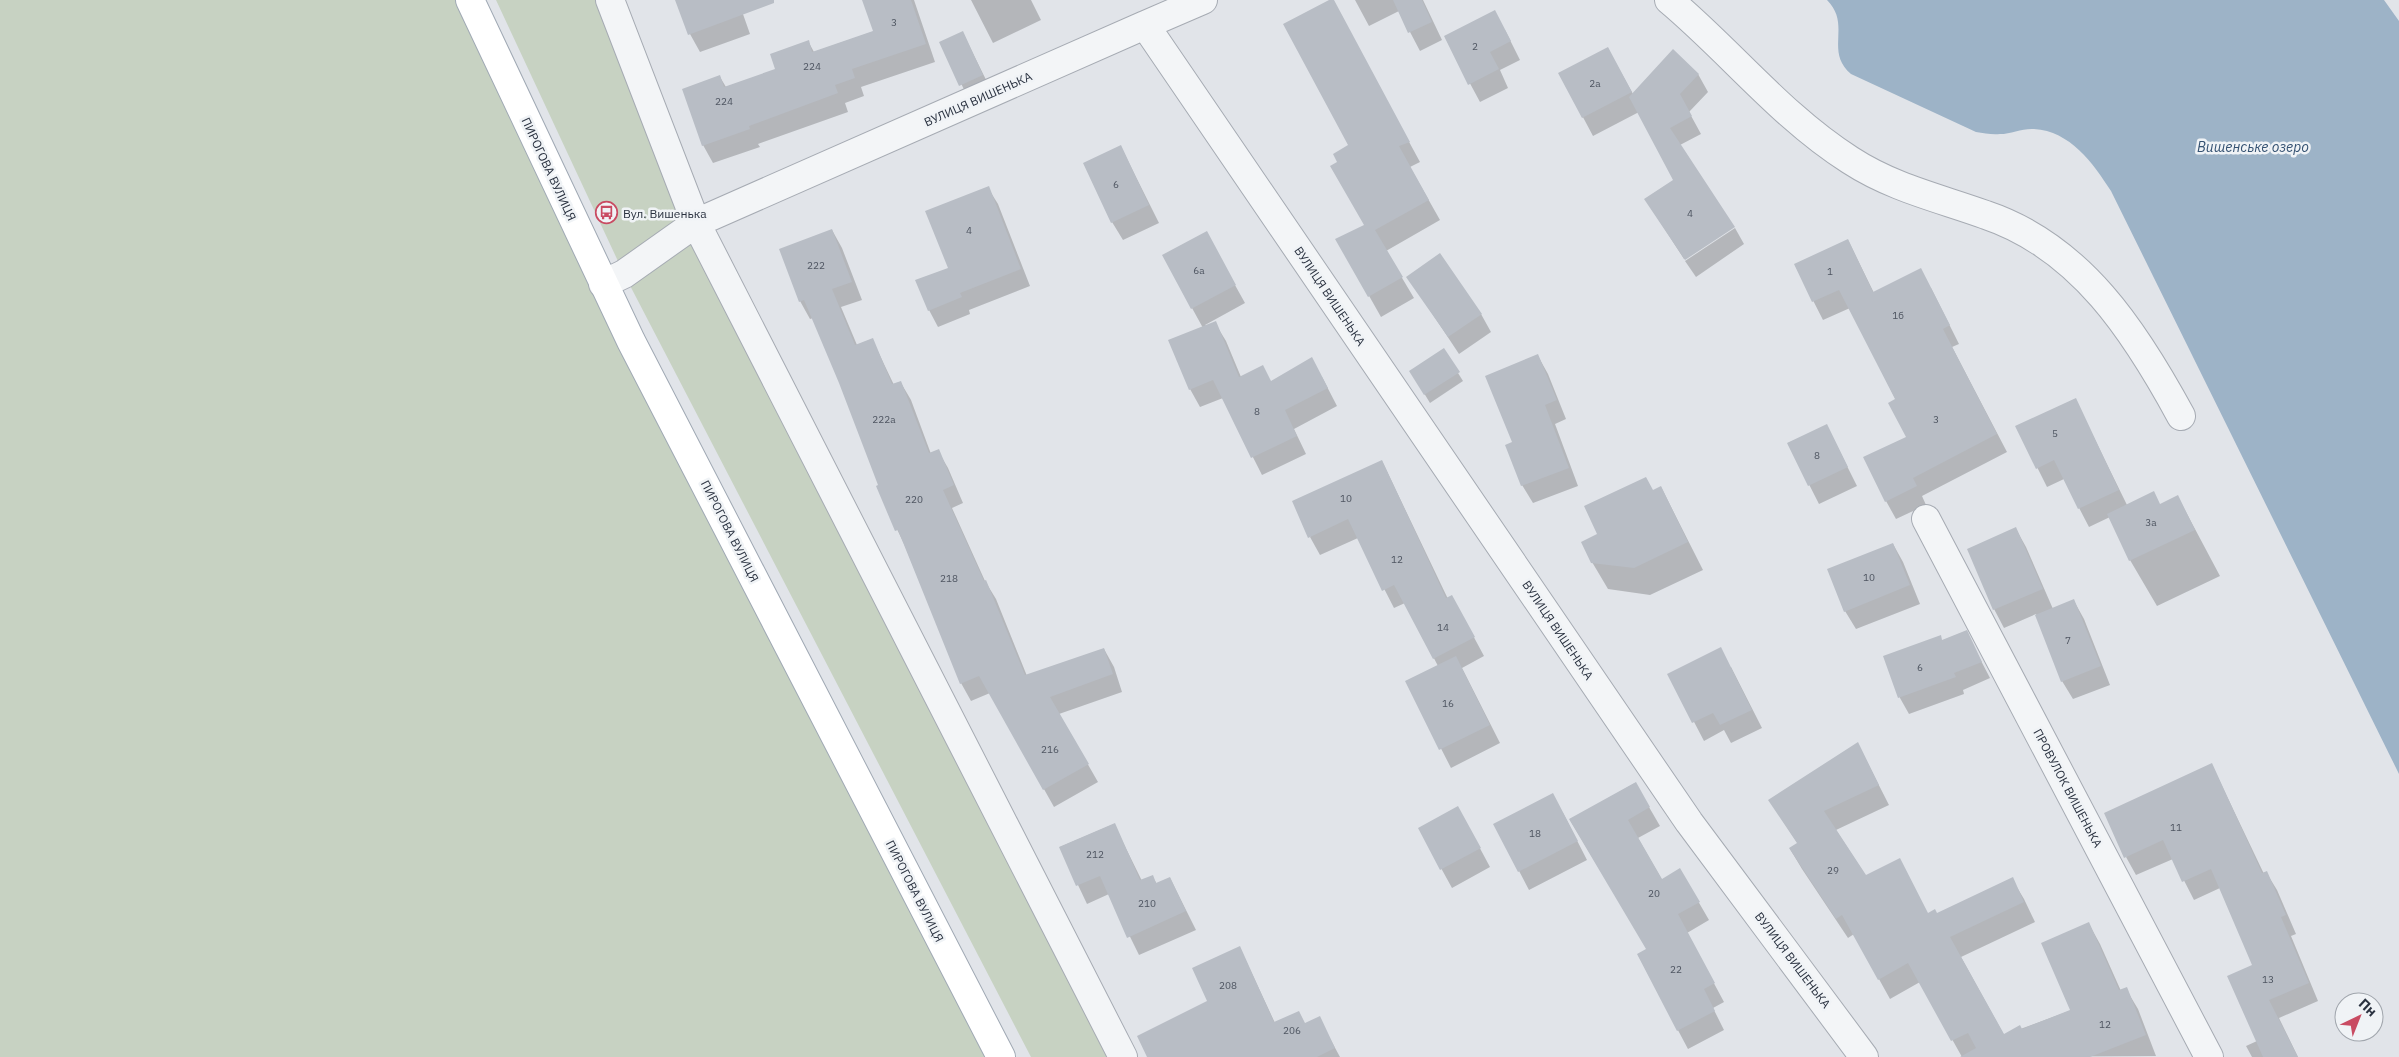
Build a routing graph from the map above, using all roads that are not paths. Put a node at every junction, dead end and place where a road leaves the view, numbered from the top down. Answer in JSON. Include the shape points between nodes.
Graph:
{"nodes":[{"id":1,"x":470,"y":0,"type":"edge"},
{"id":2,"x":610,"y":0,"type":"edge"},
{"id":3,"x":1204,"y":0,"type":"edge"},
{"id":4,"x":1669,"y":0,"type":"edge"},
{"id":5,"x":1145,"y":25,"type":"junction"},
{"id":6,"x":696,"y":223,"type":"junction"},
{"id":7,"x":603,"y":284,"type":"junction"},
{"id":8,"x":2181,"y":416,"type":"dead end"},
{"id":9,"x":1926,"y":519,"type":"dead end"},
{"id":10,"x":1001,"y":1057,"type":"edge"},
{"id":11,"x":1123,"y":1057,"type":"edge"},
{"id":12,"x":1864,"y":1057,"type":"edge"},
{"id":13,"x":2209,"y":1057,"type":"edge"}],
"edges":[{"from":1,"to":7,"type":"main road","name":"ПИРОГОВА ВУЛИЦЯ"},
{"from":2,"to":6,"type":"street"},
{"from":3,"to":5,"type":"street"},
{"from":4,"to":8,"type":"street","via":[[1808,129],[1848,160],[1900,188],[1988,215],[2053,249],[2113,307],[2135,337]]},
{"from":5,"to":6,"type":"street","name":"ВУЛИЦЯ ВИШЕНЬКА"},
{"from":5,"to":12,"type":"street","name":"ВУЛИЦЯ ВИШЕНЬКА","via":[[1683,814]]},
{"from":6,"to":7,"type":"street","name":"ВУЛИЦЯ ВИШЕНЬКА","via":[[624,274]]},
{"from":6,"to":11,"type":"street"},
{"from":7,"to":10,"type":"main road","name":"ПИРОГОВА ВУЛИЦЯ"},
{"from":9,"to":13,"type":"street","name":"ПРОВУЛОК ВИШЕНЬКА"}]}
